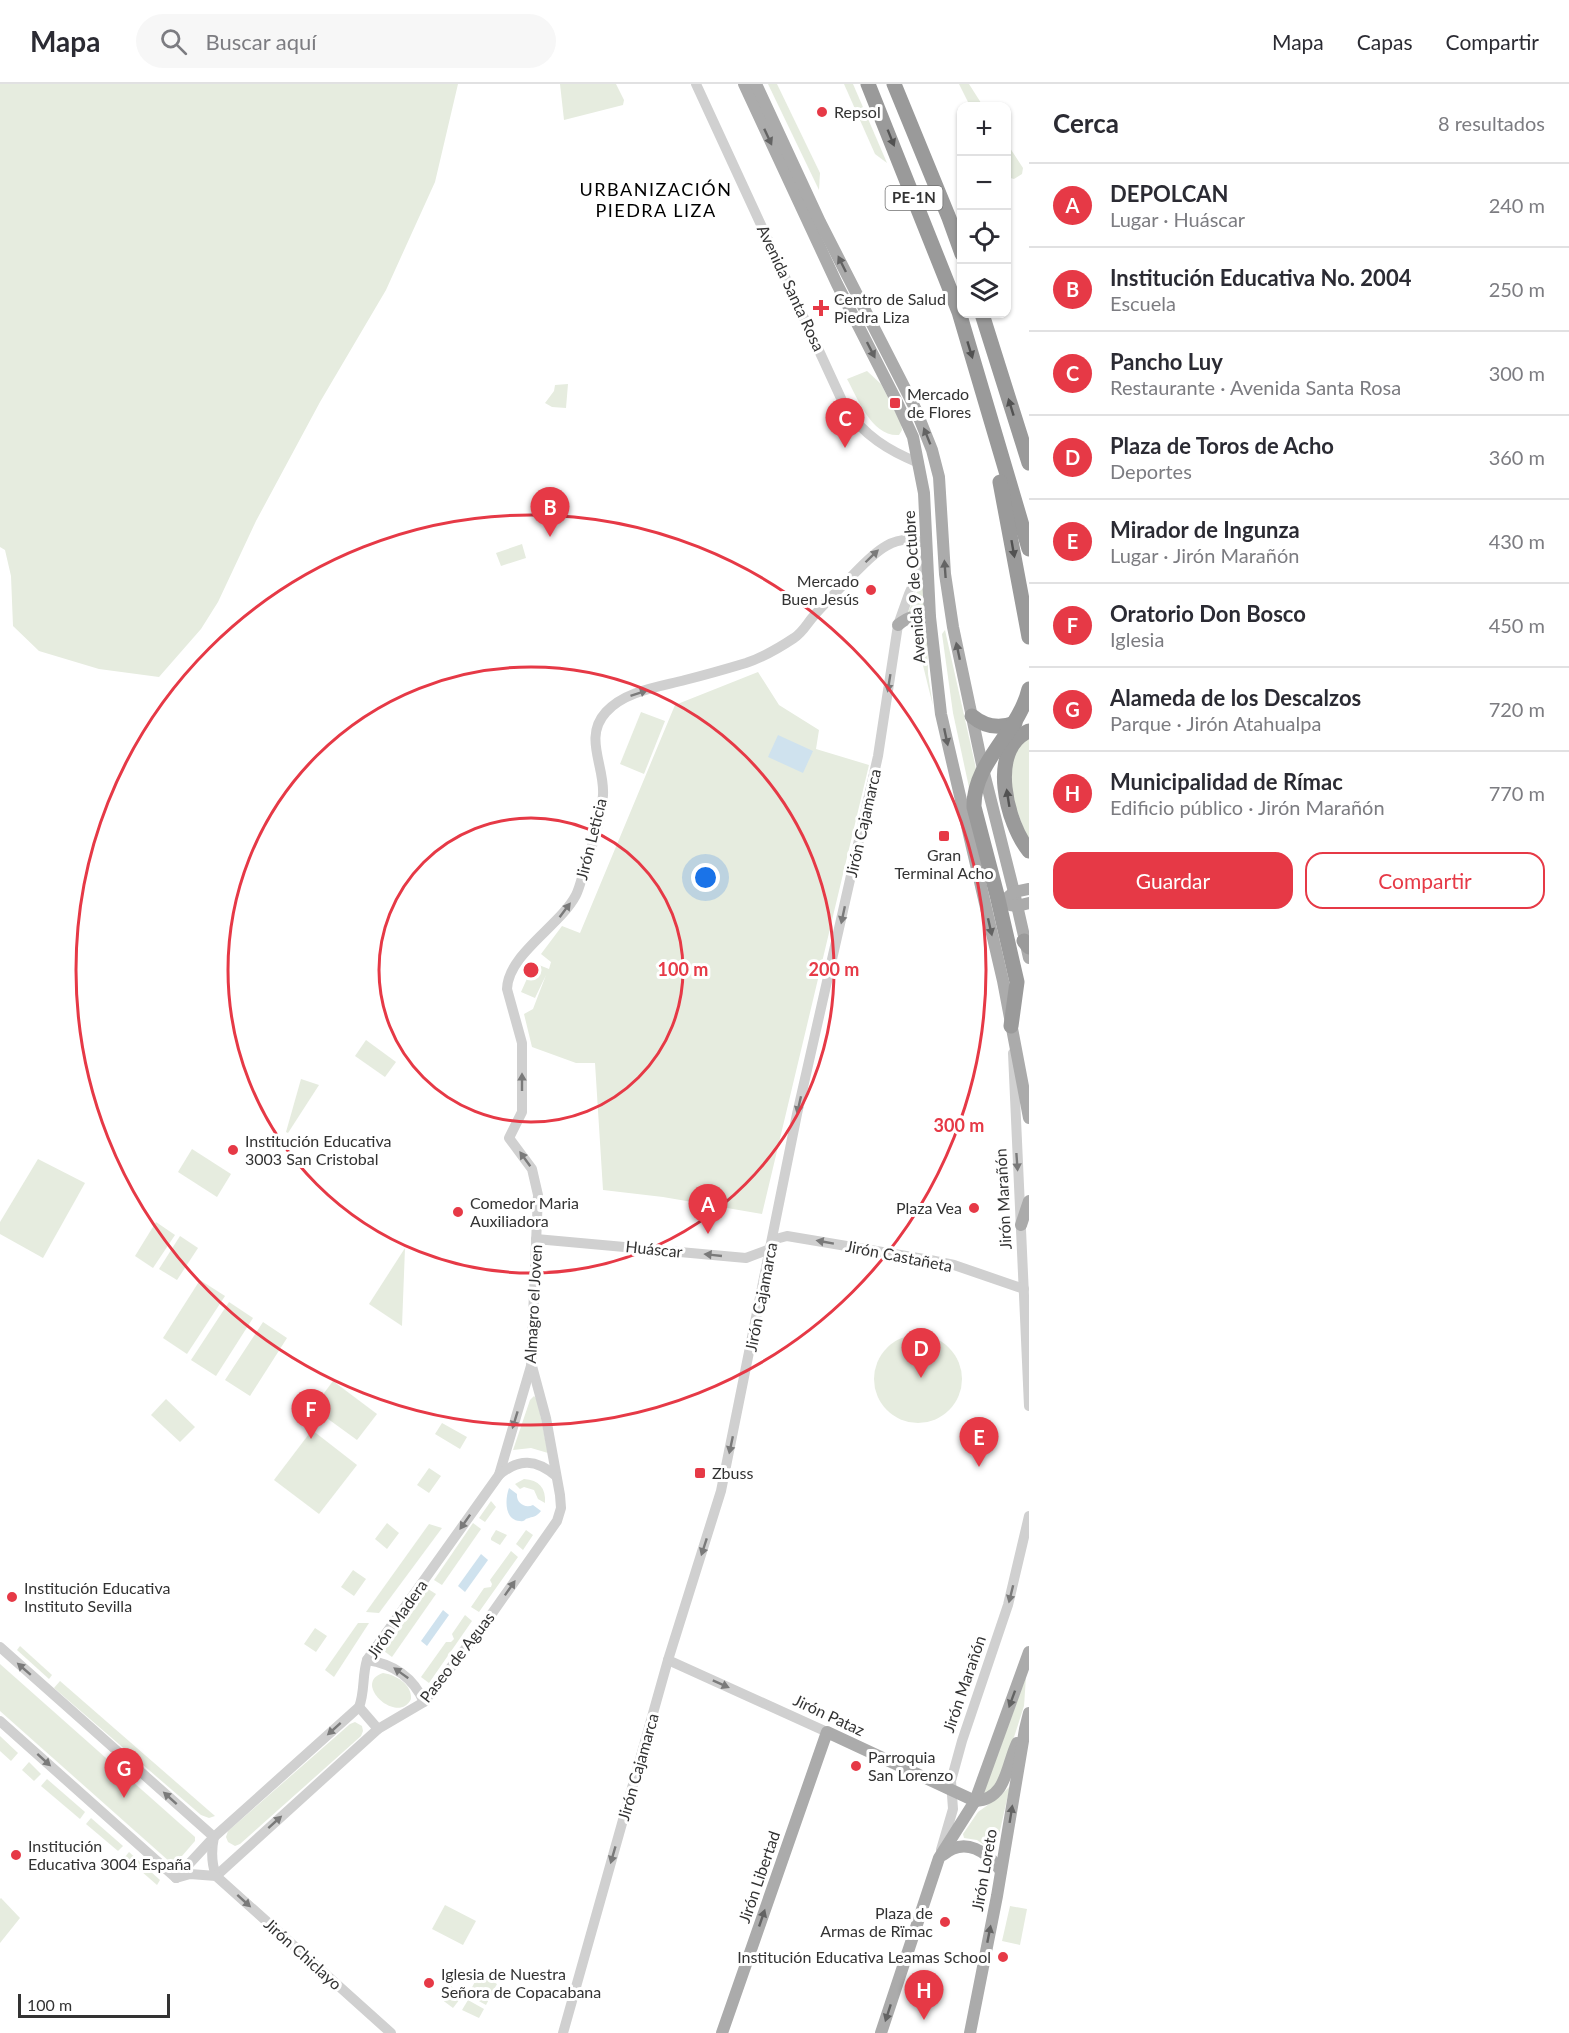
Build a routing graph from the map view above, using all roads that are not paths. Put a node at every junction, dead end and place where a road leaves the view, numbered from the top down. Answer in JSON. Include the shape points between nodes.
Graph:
{"nodes":[{"id":1,"x":696,"y":84,"type":"edge"},
{"id":2,"x":744,"y":84,"type":"edge"},
{"id":3,"x":756,"y":84,"type":"edge"},
{"id":4,"x":868,"y":84,"type":"edge"},
{"id":5,"x":894,"y":84,"type":"edge"},
{"id":6,"x":900,"y":84,"type":"edge"},
{"id":7,"x":902,"y":102,"type":"junction"},
{"id":8,"x":957,"y":240,"type":"edge"},
{"id":9,"x":983,"y":318,"type":"edge"},
{"id":10,"x":982,"y":388,"type":"junction"},
{"id":11,"x":919,"y":463,"type":"junction"},
{"id":12,"x":1029,"y":463,"type":"edge"},
{"id":13,"x":936,"y":464,"type":"junction"},
{"id":14,"x":1029,"y":549,"type":"edge"},
{"id":15,"x":926,"y":550,"type":"junction"},
{"id":16,"x":930,"y":617,"type":"junction"},
{"id":17,"x":898,"y":625,"type":"junction"},
{"id":18,"x":1029,"y":637,"type":"edge"},
{"id":19,"x":1029,"y":689,"type":"edge"},
{"id":20,"x":972,"y":717,"type":"junction"},
{"id":21,"x":1015,"y":723,"type":"junction"},
{"id":22,"x":1029,"y":731,"type":"edge"},
{"id":23,"x":983,"y":769,"type":"junction"},
{"id":24,"x":962,"y":806,"type":"junction"},
{"id":25,"x":977,"y":819,"type":"junction"},
{"id":26,"x":1029,"y":851,"type":"edge"},
{"id":27,"x":1029,"y":889,"type":"edge"},
{"id":28,"x":1014,"y":892,"type":"junction"},
{"id":29,"x":999,"y":904,"type":"junction"},
{"id":30,"x":1023,"y":904,"type":"edge"},
{"id":31,"x":1029,"y":926,"type":"edge"},
{"id":32,"x":1027,"y":944,"type":"edge"},
{"id":33,"x":1029,"y":958,"type":"edge"},
{"id":34,"x":1011,"y":1026,"type":"junction"},
{"id":35,"x":1029,"y":1118,"type":"edge"},
{"id":36,"x":509,"y":1138,"type":"joint"},
{"id":37,"x":1029,"y":1201,"type":"edge"},
{"id":38,"x":1021,"y":1225,"type":"junction"},
{"id":39,"x":536,"y":1239,"type":"junction"},
{"id":40,"x":771,"y":1245,"type":"junction"},
{"id":41,"x":1024,"y":1289,"type":"junction"},
{"id":42,"x":531,"y":1366,"type":"junction"},
{"id":43,"x":1029,"y":1406,"type":"edge"},
{"id":44,"x":499,"y":1475,"type":"junction"},
{"id":45,"x":556,"y":1476,"type":"junction"},
{"id":46,"x":1029,"y":1516,"type":"edge"},
{"id":47,"x":0,"y":1647,"type":"edge"},
{"id":48,"x":1029,"y":1652,"type":"edge"},
{"id":49,"x":367,"y":1660,"type":"junction"},
{"id":50,"x":668,"y":1660,"type":"junction"},
{"id":51,"x":424,"y":1702,"type":"junction"},
{"id":52,"x":358,"y":1707,"type":"junction"},
{"id":53,"x":1029,"y":1713,"type":"edge"},
{"id":54,"x":0,"y":1721,"type":"edge"},
{"id":55,"x":378,"y":1729,"type":"junction"},
{"id":56,"x":1025,"y":1729,"type":"junction"},
{"id":57,"x":828,"y":1732,"type":"junction"},
{"id":58,"x":951,"y":1790,"type":"junction"},
{"id":59,"x":975,"y":1801,"type":"junction"},
{"id":60,"x":214,"y":1837,"type":"junction"},
{"id":61,"x":939,"y":1858,"type":"junction"},
{"id":62,"x":1001,"y":1872,"type":"junction"},
{"id":63,"x":216,"y":1876,"type":"junction"},
{"id":64,"x":176,"y":1878,"type":"junction"},
{"id":65,"x":391,"y":2033,"type":"edge"},
{"id":66,"x":563,"y":2033,"type":"edge"},
{"id":67,"x":722,"y":2033,"type":"edge"},
{"id":68,"x":881,"y":2033,"type":"edge"},
{"id":69,"x":970,"y":2033,"type":"edge"}],
"edges":[{"from":1,"to":11,"type":"street","name":"Avenida Santa Rosa","via":[[845,407],[856,423],[878,441]]},
{"from":2,"to":11,"type":"main road","name":"Avenida 9 de Octubre","one_way":true,"via":[[837,284],[905,417]]},
{"from":13,"to":3,"type":"main road","name":"Avenida 9 de Octubre","one_way":true,"via":[[916,410]]},
{"from":4,"to":10,"type":"highway","number":"PE-1N","one_way":true,"via":[[959,312]]},
{"from":5,"to":7,"type":"highway","number":"PE-1N"},
{"from":6,"to":7,"type":"highway"},
{"from":7,"to":8,"type":"highway","number":"PE-1N"},
{"from":12,"to":9,"type":"highway","one_way":true},
{"from":10,"to":14,"type":"highway","number":"PE-1N"},
{"from":10,"to":18,"type":"highway","one_way":true},
{"from":11,"to":13,"type":"main road"},
{"from":11,"to":15,"type":"main road","name":"Avenida 9 de Octubre"},
{"from":20,"to":13,"type":"main road","name":"Avenida 9 de Octubre","one_way":true,"via":[[948,596]]},
{"from":15,"to":16,"type":"main road","name":"Avenida 9 de Octubre"},
{"from":15,"to":17,"type":"street","name":"Jirón Cajamarca"},
{"from":36,"to":15,"type":"street","name":"Jirón Leticia","one_way":true,"via":[[522,1112],[522,1043],[507,983],[524,954],[576,896],[601,810],[603,792],[595,736],[602,717],[635,693],[763,657],[797,636],[878,550],[889,544],[910,539]]},
{"from":16,"to":17,"type":"main road","via":[[908,617]]},
{"from":16,"to":24,"type":"main road","name":"Avenida 9 de Octubre","one_way":true,"via":[[941,714]]},
{"from":17,"to":40,"type":"street","name":"Jirón Cajamarca","one_way":true,"via":[[878,756]]},
{"from":19,"to":21,"type":"highway"},
{"from":20,"to":21,"type":"highway","via":[[990,726]]},
{"from":20,"to":23,"type":"main road","name":"Avenida 9 de Octubre"},
{"from":21,"to":23,"type":"highway"},
{"from":26,"to":22,"type":"highway","one_way":true,"via":[[1011,818],[1005,767],[1010,748]]},
{"from":23,"to":25,"type":"highway","via":[[974,794]]},
{"from":23,"to":28,"type":"main road","name":"Avenida 9 de Octubre"},
{"from":24,"to":25,"type":"main road"},
{"from":24,"to":34,"type":"main road","name":"Avenida 9 de Octubre","one_way":true},
{"from":25,"to":29,"type":"highway"},
{"from":27,"to":28,"type":"main road"},
{"from":28,"to":29,"type":"main road"},
{"from":28,"to":30,"type":"main road","name":"Avenida 9 de Octubre"},
{"from":29,"to":30,"type":"main road"},
{"from":29,"to":34,"type":"highway","via":[[1017,982]]},
{"from":30,"to":32,"type":"main road","name":"Avenida 9 de Octubre"},
{"from":31,"to":32,"type":"main road"},
{"from":32,"to":33,"type":"main road","name":"Avenida 9 de Octubre"},
{"from":34,"to":35,"type":"main road","name":"Avenida 9 de Octubre"},
{"from":34,"to":38,"type":"street","name":"Jirón Marañón","one_way":true},
{"from":39,"to":36,"type":"street","name":"Almagro el Joven","one_way":true,"via":[[536,1183],[532,1169]]},
{"from":37,"to":38,"type":"main road"},
{"from":38,"to":41,"type":"street","name":"Jirón Marañón"},
{"from":40,"to":39,"type":"street","name":"Huáscar","one_way":true,"via":[[746,1258]]},
{"from":39,"to":42,"type":"street","name":"Almagro el Joven"},
{"from":41,"to":40,"type":"street","name":"Jirón Castañeta","one_way":true,"via":[[930,1260],[787,1236]]},
{"from":40,"to":50,"type":"street","name":"Jirón Cajamarca","one_way":true,"via":[[721,1491]]},
{"from":41,"to":43,"type":"street","name":"Jirón Marañón"},
{"from":42,"to":44,"type":"street","name":"Almagro el Joven","one_way":true},
{"from":42,"to":45,"type":"street","name":"Paseo de Aguas","via":[[546,1418]]},
{"from":44,"to":45,"type":"street","via":[[508,1467],[534,1463]]},
{"from":44,"to":49,"type":"street","name":"Jirón Madera","one_way":true},
{"from":51,"to":45,"type":"street","name":"Paseo de Aguas","one_way":true,"via":[[557,1521],[561,1508]]},
{"from":46,"to":58,"type":"street","name":"Jirón Marañón","one_way":true,"via":[[1008,1605],[962,1741]]},
{"from":60,"to":47,"type":"street","one_way":true},
{"from":48,"to":59,"type":"main road","name":"Jirón Loreto","one_way":true},
{"from":51,"to":49,"type":"street","one_way":true,"via":[[402,1673]]},
{"from":49,"to":52,"type":"street","name":"Jirón Madera"},
{"from":50,"to":57,"type":"street","name":"Jirón Pataz","one_way":true},
{"from":50,"to":66,"type":"street","name":"Jirón Cajamarca","one_way":true},
{"from":51,"to":55,"type":"street","name":"Paseo de Aguas"},
{"from":52,"to":55,"type":"street"},
{"from":52,"to":60,"type":"street","one_way":true},
{"from":53,"to":56,"type":"main road","name":"Jirón Loreto"},
{"from":54,"to":64,"type":"street","one_way":true},
{"from":63,"to":55,"type":"street","name":"Paseo de Aguas","one_way":true},
{"from":56,"to":59,"type":"main road","via":[[1004,1782],[992,1796]]},
{"from":62,"to":56,"type":"main road","name":"Jirón Loreto","one_way":true},
{"from":57,"to":58,"type":"main road","name":"Jirón Pataz"},
{"from":67,"to":57,"type":"main road","name":"Jirón Libertad","one_way":true},
{"from":58,"to":59,"type":"main road","name":"Jirón Pataz"},
{"from":58,"to":61,"type":"street","name":"Jirón Marañón","via":[[953,1809]]},
{"from":59,"to":61,"type":"main road","name":"Jirón Loreto"},
{"from":60,"to":63,"type":"street","via":[[211,1850]]},
{"from":60,"to":64,"type":"street"},
{"from":61,"to":62,"type":"main road","via":[[957,1847],[976,1848],[994,1860]]},
{"from":61,"to":68,"type":"main road","name":"Jirón Marañón","one_way":true},
{"from":69,"to":62,"type":"main road","name":"Jirón Loreto","one_way":true},
{"from":63,"to":64,"type":"street","via":[[203,1873]]},
{"from":63,"to":65,"type":"street","name":"Jirón Chiclayo","one_way":true}]}
